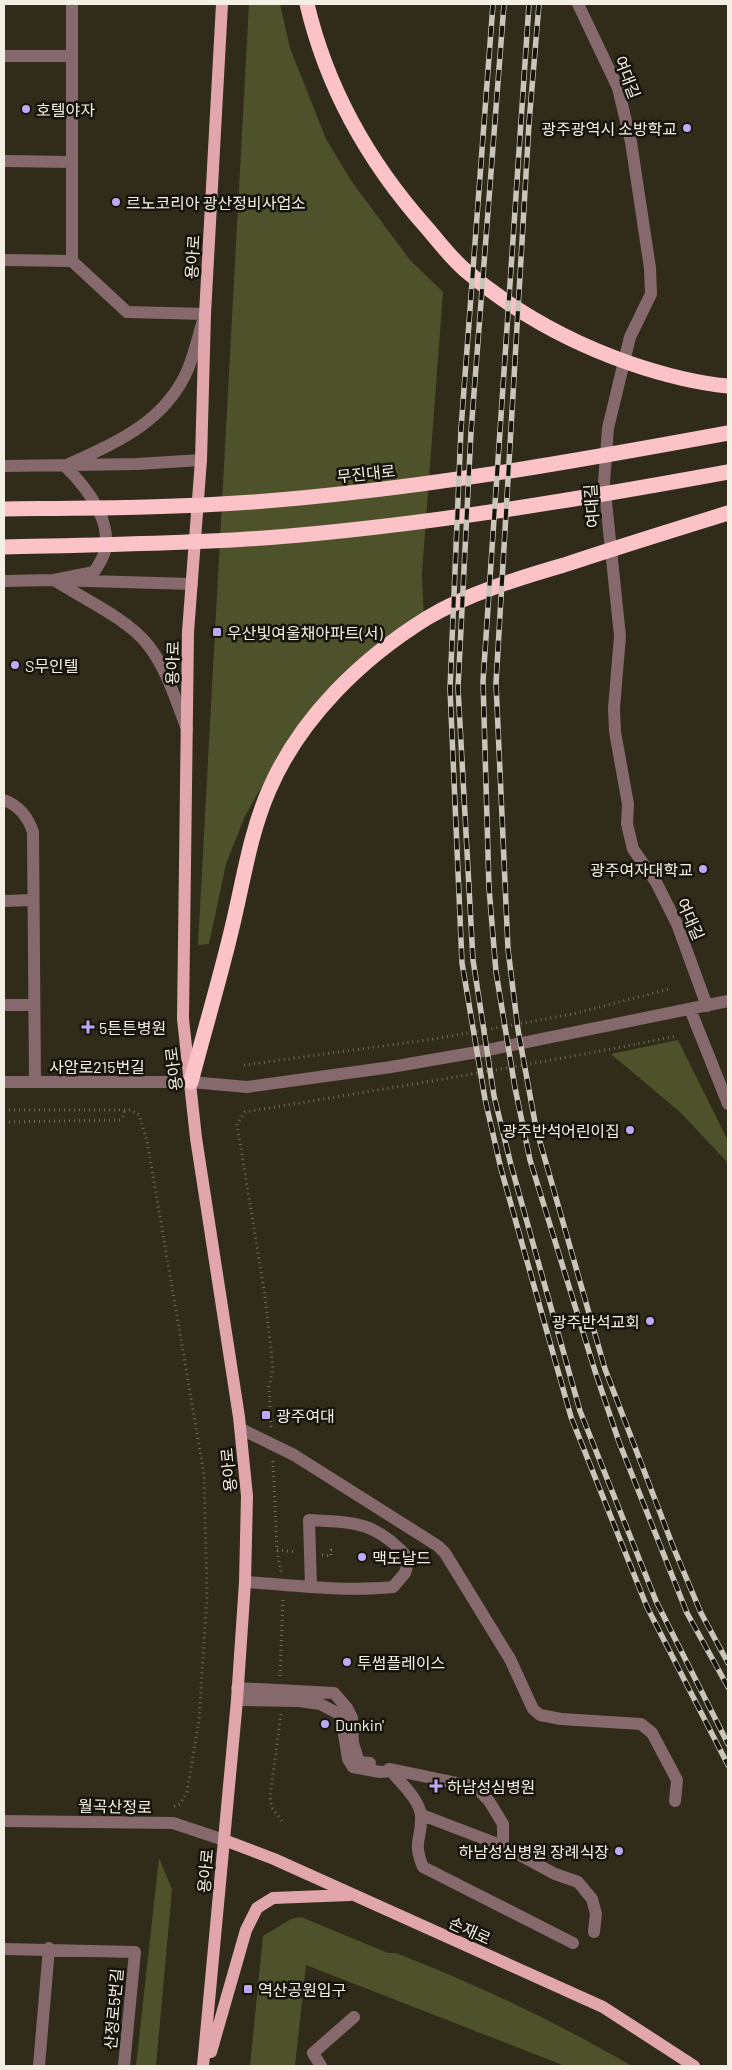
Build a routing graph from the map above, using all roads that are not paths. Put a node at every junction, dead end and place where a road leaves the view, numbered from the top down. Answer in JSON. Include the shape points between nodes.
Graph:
{"nodes":[{"id":1,"x":72,"y":4,"type":"edge"},
{"id":2,"x":222,"y":4,"type":"edge"},
{"id":3,"x":307,"y":4,"type":"edge"},
{"id":4,"x":578,"y":4,"type":"edge"},
{"id":5,"x":4,"y":56,"type":"edge"},
{"id":6,"x":72,"y":56,"type":"junction"},
{"id":7,"x":4,"y":161,"type":"edge"},
{"id":8,"x":71,"y":162,"type":"junction"},
{"id":9,"x":4,"y":260,"type":"edge"},
{"id":10,"x":72,"y":261,"type":"junction"},
{"id":11,"x":205,"y":314,"type":"junction"},
{"id":12,"x":728,"y":386,"type":"edge"},
{"id":13,"x":728,"y":433,"type":"edge"},
{"id":14,"x":201,"y":460,"type":"junction"},
{"id":15,"x":4,"y":466,"type":"edge"},
{"id":16,"x":65,"y":466,"type":"junction"},
{"id":17,"x":728,"y":472,"type":"edge"},
{"id":18,"x":4,"y":509,"type":"edge"},
{"id":19,"x":728,"y":513,"type":"edge"},
{"id":20,"x":4,"y":547,"type":"edge"},
{"id":21,"x":54,"y":580,"type":"junction"},
{"id":22,"x":4,"y":581,"type":"edge"},
{"id":23,"x":192,"y":584,"type":"junction"},
{"id":24,"x":188,"y":730,"type":"junction"},
{"id":25,"x":4,"y":800,"type":"edge"},
{"id":26,"x":4,"y":900,"type":"edge"},
{"id":27,"x":33,"y":900,"type":"junction"},
{"id":28,"x":728,"y":1001,"type":"edge"},
{"id":29,"x":34,"y":1005,"type":"junction"},
{"id":30,"x":4,"y":1006,"type":"edge"},
{"id":31,"x":708,"y":1006,"type":"junction"},
{"id":32,"x":690,"y":1009,"type":"junction"},
{"id":33,"x":4,"y":1082,"type":"edge"},
{"id":34,"x":35,"y":1082,"type":"junction"},
{"id":35,"x":191,"y":1082,"type":"junction"},
{"id":36,"x":728,"y":1104,"type":"edge"},
{"id":37,"x":241,"y":1429,"type":"junction"},
{"id":38,"x":246,"y":1582,"type":"junction"},
{"id":39,"x":311,"y":1586,"type":"junction"},
{"id":40,"x":237,"y":1694,"type":"junction"},
{"id":41,"x":385,"y":1769,"type":"junction"},
{"id":42,"x":675,"y":1801,"type":"dead end"},
{"id":43,"x":422,"y":1815,"type":"junction"},
{"id":44,"x":4,"y":1820,"type":"edge"},
{"id":45,"x":224,"y":1840,"type":"junction"},
{"id":46,"x":503,"y":1846,"type":"junction"},
{"id":47,"x":353,"y":1895,"type":"junction"},
{"id":48,"x":594,"y":1932,"type":"dead end"},
{"id":49,"x":573,"y":1943,"type":"dead end"},
{"id":50,"x":49,"y":1948,"type":"junction"},
{"id":51,"x":4,"y":1949,"type":"edge"},
{"id":52,"x":354,"y":2017,"type":"dead end"},
{"id":53,"x":39,"y":2066,"type":"edge"},
{"id":54,"x":124,"y":2066,"type":"edge"},
{"id":55,"x":205,"y":2066,"type":"edge"},
{"id":56,"x":321,"y":2066,"type":"edge"},
{"id":57,"x":694,"y":2066,"type":"edge"}],
"edges":[{"from":1,"to":6,"type":"street"},
{"from":2,"to":11,"type":"main road","name":"용아로"},
{"from":3,"to":12,"type":"highway","via":[[322,58],[345,112],[407,206],[464,270],[524,314],[560,335],[610,357],[655,372]]},
{"from":4,"to":31,"type":"street","name":"여대길","via":[[618,88],[631,142],[651,285],[651,294],[630,337],[608,428],[604,483],[620,636],[615,732],[633,849],[656,882],[677,924]]},
{"from":5,"to":6,"type":"street"},
{"from":6,"to":8,"type":"street"},
{"from":7,"to":8,"type":"street"},
{"from":8,"to":10,"type":"street"},
{"from":9,"to":10,"type":"street"},
{"from":10,"to":11,"type":"street","via":[[128,312]]},
{"from":11,"to":14,"type":"main road","name":"용아로"},
{"from":11,"to":16,"type":"street","via":[[188,370],[168,404],[124,439]]},
{"from":13,"to":18,"type":"highway","name":"무진대로","via":[[416,485],[253,502]]},
{"from":14,"to":16,"type":"street"},
{"from":14,"to":23,"type":"main road","name":"용아로"},
{"from":15,"to":16,"type":"street"},
{"from":16,"to":21,"type":"street","via":[[92,496],[105,529],[105,551],[94,572]]},
{"from":17,"to":20,"type":"highway","via":[[591,497],[265,538]]},
{"from":19,"to":35,"type":"highway","via":[[506,583],[429,617],[372,657],[341,686],[311,720],[286,757],[269,791],[250,843],[232,931]]},
{"from":21,"to":22,"type":"street"},
{"from":21,"to":23,"type":"street"},
{"from":21,"to":24,"type":"street","via":[[126,625],[148,645],[165,675]]},
{"from":23,"to":24,"type":"main road","name":"용아로","via":[[188,632]]},
{"from":24,"to":35,"type":"main road","name":"용아로","via":[[183,1019]]},
{"from":25,"to":27,"type":"street","via":[[21,810],[33,832]]},
{"from":26,"to":27,"type":"street"},
{"from":27,"to":29,"type":"street"},
{"from":28,"to":31,"type":"street","name":"사암로215번길"},
{"from":29,"to":30,"type":"street"},
{"from":29,"to":34,"type":"street"},
{"from":31,"to":32,"type":"street","name":"사암로215번길"},
{"from":32,"to":35,"type":"street","name":"사암로215번길","via":[[391,1068],[248,1087]]},
{"from":32,"to":36,"type":"street"},
{"from":33,"to":34,"type":"street","name":"사암로215번길"},
{"from":34,"to":35,"type":"street","name":"사암로215번길"},
{"from":35,"to":37,"type":"main road","name":"용아로","via":[[196,1138]]},
{"from":37,"to":38,"type":"main road","name":"용아로","via":[[247,1496]]},
{"from":37,"to":42,"type":"street","via":[[294,1455],[438,1546],[510,1659],[533,1709],[540,1715],[560,1719],[641,1724],[652,1733],[677,1780]]},
{"from":38,"to":39,"type":"street"},
{"from":38,"to":40,"type":"main road","name":"용아로"},
{"from":39,"to":39,"type":"street","via":[[393,1587],[405,1573],[409,1559],[387,1536],[365,1526],[309,1520]]},
{"from":40,"to":41,"type":"street","via":[[283,1695],[320,1704],[341,1716],[348,1759],[356,1769]]},
{"from":40,"to":45,"type":"main road","name":"용아로"},
{"from":41,"to":43,"type":"street","via":[[412,1796]]},
{"from":41,"to":46,"type":"street","via":[[476,1787],[503,1824]]},
{"from":43,"to":46,"type":"street"},
{"from":43,"to":49,"type":"street","via":[[416,1850],[423,1867]]},
{"from":44,"to":45,"type":"street","name":"월곡산정로","via":[[173,1823]]},
{"from":45,"to":47,"type":"main road","name":"손재로","via":[[274,1858]]},
{"from":45,"to":55,"type":"main road","name":"용아로"},
{"from":46,"to":48,"type":"street","via":[[555,1874],[578,1882],[592,1899],[596,1914]]},
{"from":47,"to":55,"type":"main road","via":[[273,1898],[257,1908],[246,1930]]},
{"from":47,"to":57,"type":"main road","name":"손재로","via":[[603,2007]]},
{"from":50,"to":51,"type":"street","name":"산정로5번길"},
{"from":50,"to":53,"type":"street"},
{"from":50,"to":54,"type":"street","name":"산정로5번길","via":[[135,1952]]},
{"from":52,"to":56,"type":"street","via":[[313,2053]]}]}
